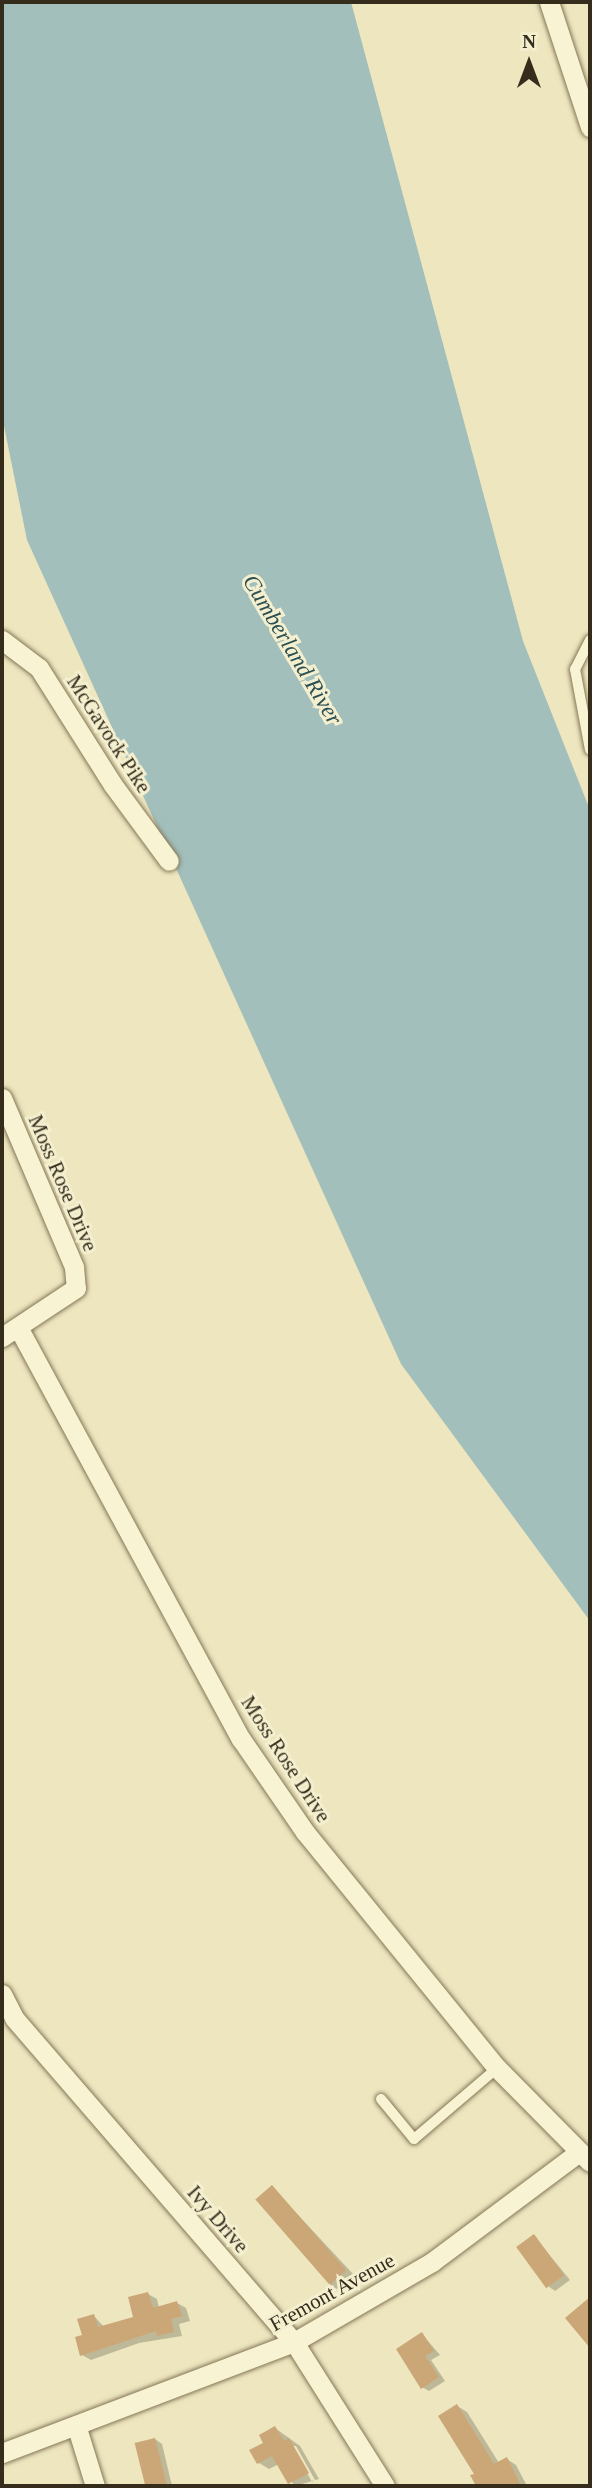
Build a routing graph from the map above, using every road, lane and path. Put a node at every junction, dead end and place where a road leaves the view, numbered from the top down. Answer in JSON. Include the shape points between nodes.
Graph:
{"nodes":[{"id":1,"x":549,"y":2,"type":"edge"},
{"id":2,"x":590,"y":127,"type":"edge"},
{"id":3,"x":2,"y":640,"type":"edge"},
{"id":4,"x":590,"y":640,"type":"edge"},
{"id":5,"x":590,"y":750,"type":"edge"},
{"id":6,"x":169,"y":861,"type":"dead end"},
{"id":7,"x":2,"y":1098,"type":"edge"},
{"id":8,"x":10,"y":1333,"type":"edge"},
{"id":9,"x":2,"y":1994,"type":"edge"},
{"id":10,"x":497,"y":2068,"type":"junction"},
{"id":11,"x":381,"y":2099,"type":"dead end"},
{"id":12,"x":585,"y":2157,"type":"edge"},
{"id":13,"x":294,"y":2342,"type":"junction"},
{"id":14,"x":77,"y":2428,"type":"junction"},
{"id":15,"x":2,"y":2453,"type":"edge"},
{"id":16,"x":95,"y":2486,"type":"edge"},
{"id":17,"x":385,"y":2486,"type":"edge"}],
"edges":[{"from":1,"to":2,"type":"street"},
{"from":3,"to":6,"type":"street","name":"McGavock Pike","via":[[39,668],[113,785]]},
{"from":4,"to":5,"type":"lane","via":[[575,669]]},
{"from":7,"to":8,"type":"street","name":"Moss Rose Drive","via":[[74,1267],[76,1288]]},
{"from":8,"to":10,"type":"street","name":"Moss Rose Drive","via":[[241,1739],[305,1832]]},
{"from":9,"to":13,"type":"street","name":"Ivy Drive","via":[[14,2018]]},
{"from":10,"to":11,"type":"lane","via":[[414,2138]]},
{"from":10,"to":12,"type":"street","name":"Moss Rose Drive"},
{"from":12,"to":13,"type":"street","name":"Fremont Avenue","via":[[432,2262]]},
{"from":13,"to":14,"type":"street","name":"Fremont Avenue"},
{"from":13,"to":17,"type":"street","name":"Ivy Drive"},
{"from":14,"to":15,"type":"street","name":"Fremont Avenue"},
{"from":14,"to":16,"type":"street"}]}
